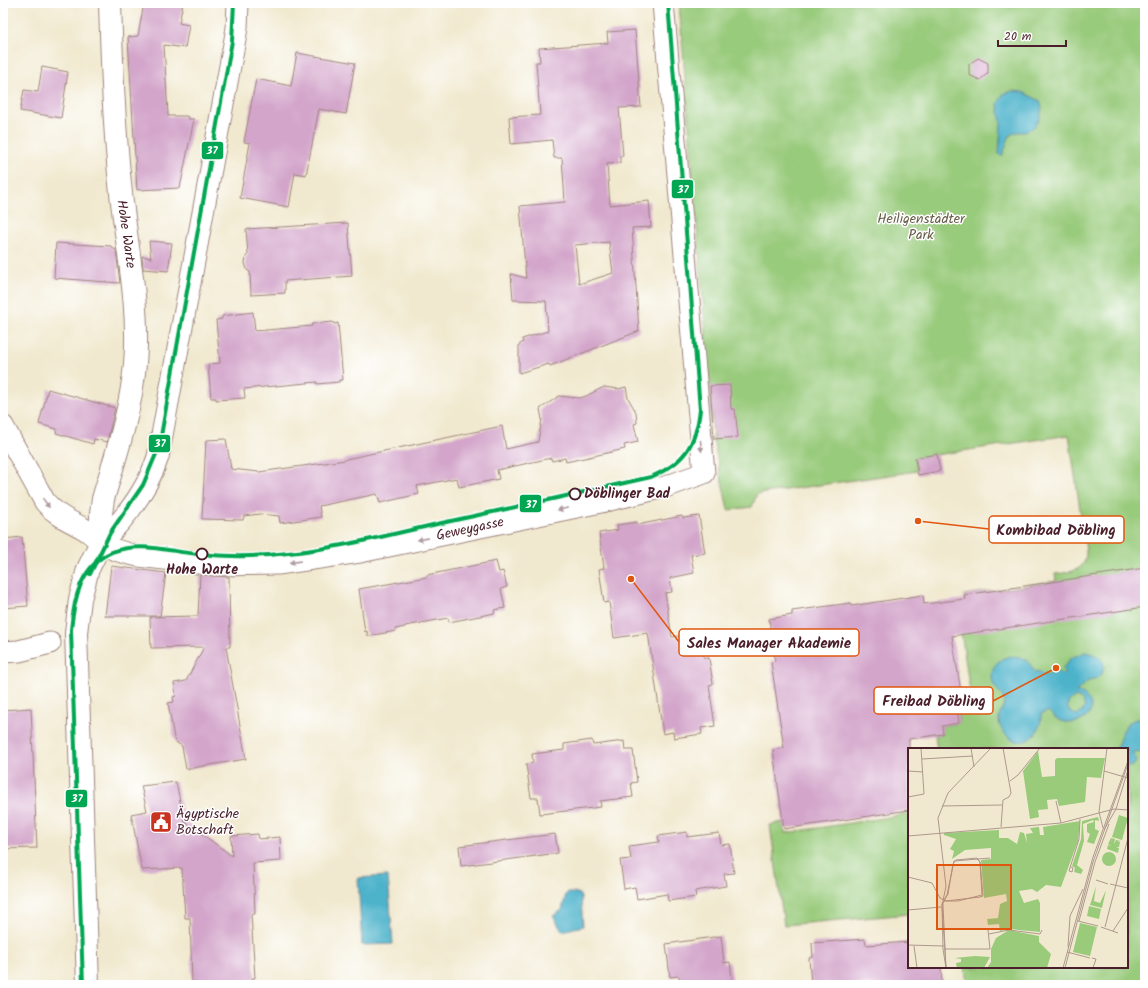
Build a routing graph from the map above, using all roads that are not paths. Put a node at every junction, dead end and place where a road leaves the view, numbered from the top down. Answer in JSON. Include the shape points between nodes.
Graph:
{"nodes":[{"id":1,"x":110,"y":3,"type":"edge"},
{"id":2,"x":238,"y":3,"type":"edge"},
{"id":3,"x":663,"y":3,"type":"edge"},
{"id":4,"x":3,"y":426,"type":"edge"},
{"id":5,"x":101,"y":542,"type":"junction"},
{"id":6,"x":50,"y":643,"type":"dead end"},
{"id":7,"x":3,"y":652,"type":"edge"},
{"id":8,"x":88,"y":985,"type":"edge"}],
"edges":[{"from":1,"to":5,"type":"street","name":"Hohe Warte","via":[[117,160],[134,296],[136,333],[130,402],[102,499]]},
{"from":2,"to":5,"type":"street","via":[[236,35],[158,457],[144,489],[124,518]]},
{"from":3,"to":5,"type":"street","name":"Geweygasse","one_way":true,"via":[[704,474],[665,487],[601,502],[360,552],[278,564],[215,565],[139,556]]},
{"from":4,"to":5,"type":"street","one_way":true,"via":[[53,512],[86,530]]},
{"from":5,"to":8,"type":"street","name":"Hohe Warte","via":[[88,569],[80,599],[76,633]]},
{"from":6,"to":7,"type":"street","via":[[19,651]]}]}
